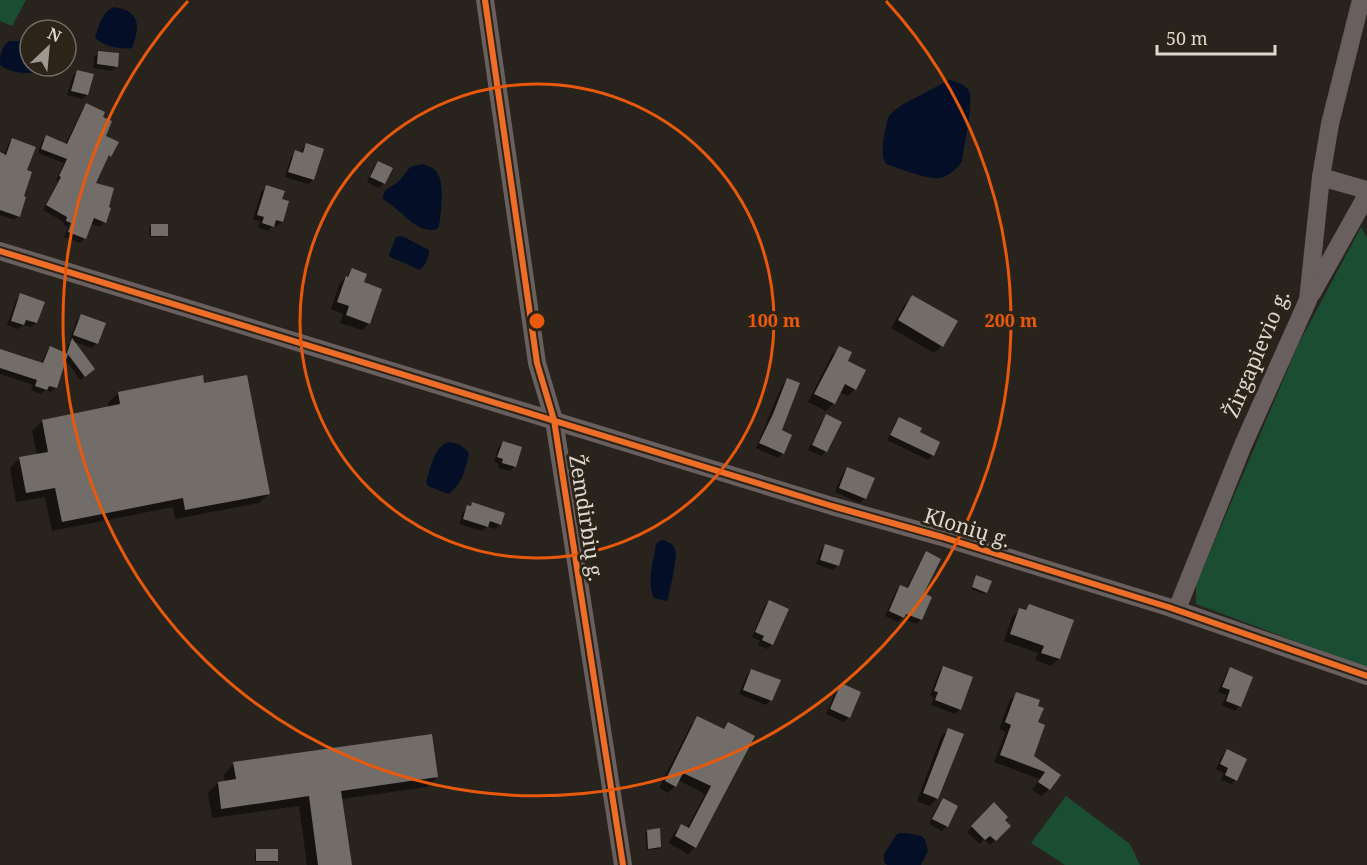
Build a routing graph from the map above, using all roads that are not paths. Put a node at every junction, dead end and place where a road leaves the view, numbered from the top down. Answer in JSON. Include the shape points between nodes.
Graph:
{"nodes":[{"id":1,"x":485,"y":0,"type":"edge"},
{"id":2,"x":1361,"y":0,"type":"edge"},
{"id":3,"x":1321,"y":177,"type":"junction"},
{"id":4,"x":1367,"y":190,"type":"edge"},
{"id":5,"x":1367,"y":195,"type":"edge"},
{"id":6,"x":0,"y":251,"type":"edge"},
{"id":7,"x":1308,"y":300,"type":"junction"},
{"id":8,"x":554,"y":420,"type":"junction"},
{"id":9,"x":1177,"y":609,"type":"junction"},
{"id":10,"x":1367,"y":676,"type":"edge"},
{"id":11,"x":623,"y":865,"type":"edge"}],
"edges":[{"from":1,"to":8,"type":"street","name":"Žemdirbių g.","via":[[537,363]]},
{"from":2,"to":3,"type":"street","name":"Žirgapievio g."},
{"from":3,"to":4,"type":"street"},
{"from":3,"to":7,"type":"street","name":"Žirgapievio g."},
{"from":5,"to":7,"type":"street"},
{"from":6,"to":8,"type":"street","name":"Klonių g."},
{"from":7,"to":9,"type":"street","name":"Žirgapievio g.","via":[[1243,445]]},
{"from":8,"to":9,"type":"street","name":"Klonių g."},
{"from":8,"to":11,"type":"street","name":"Žemdirbių g."},
{"from":9,"to":10,"type":"street","name":"Klonių g."}]}
